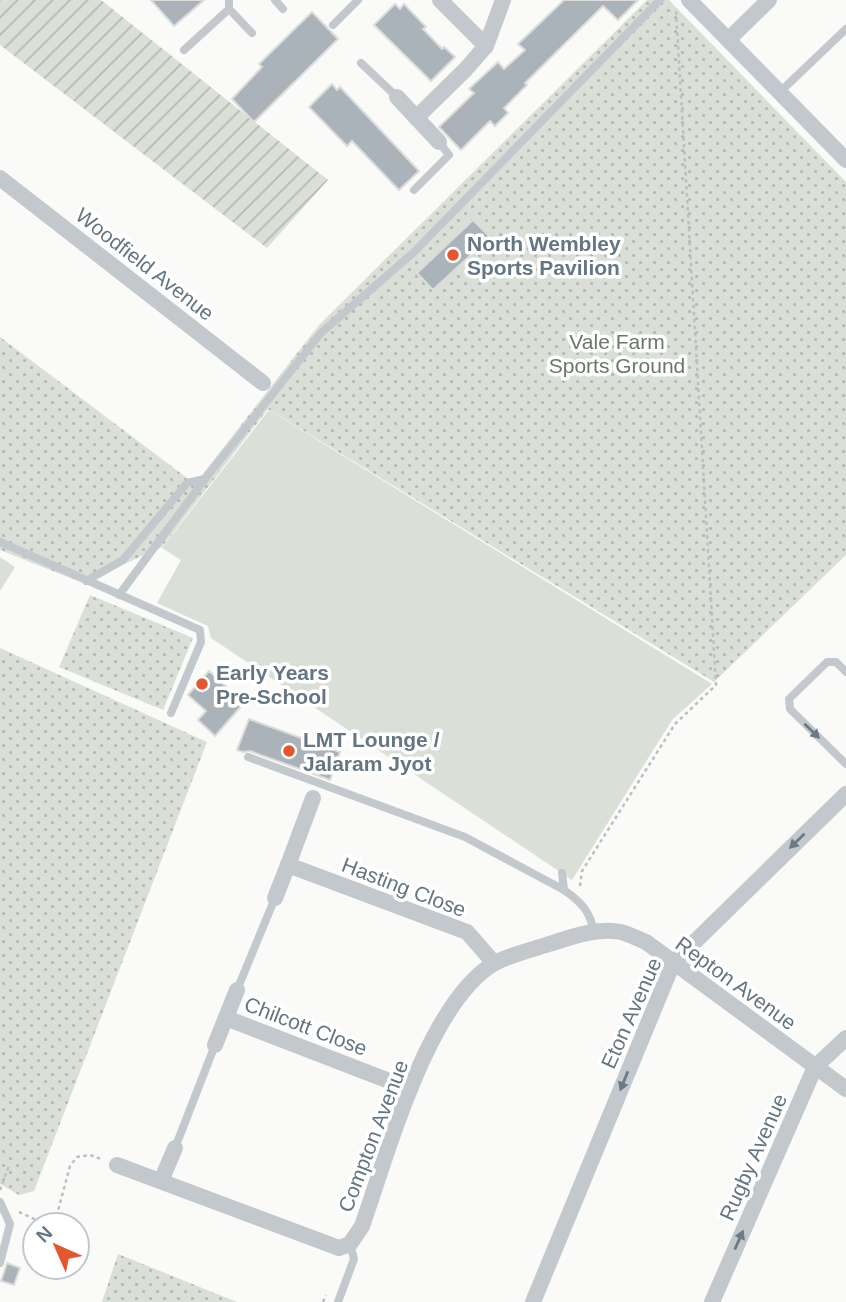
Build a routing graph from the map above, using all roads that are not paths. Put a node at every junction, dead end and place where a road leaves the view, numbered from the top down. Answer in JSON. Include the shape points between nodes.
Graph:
{"nodes":[{"id":1,"x":275,"y":0,"type":"edge"},
{"id":2,"x":358,"y":0,"type":"edge"},
{"id":3,"x":440,"y":0,"type":"edge"},
{"id":4,"x":503,"y":0,"type":"edge"},
{"id":5,"x":660,"y":0,"type":"edge"},
{"id":6,"x":689,"y":0,"type":"edge"},
{"id":7,"x":769,"y":0,"type":"edge"},
{"id":8,"x":229,"y":5,"type":"edge"},
{"id":9,"x":283,"y":9,"type":"dead end"},
{"id":10,"x":333,"y":25,"type":"dead end"},
{"id":11,"x":846,"y":29,"type":"edge"},
{"id":12,"x":252,"y":33,"type":"dead end"},
{"id":13,"x":728,"y":40,"type":"junction"},
{"id":14,"x":486,"y":46,"type":"junction"},
{"id":15,"x":184,"y":50,"type":"dead end"},
{"id":16,"x":361,"y":63,"type":"dead end"},
{"id":17,"x":780,"y":92,"type":"junction"},
{"id":18,"x":397,"y":97,"type":"joint"},
{"id":19,"x":416,"y":118,"type":"junction"},
{"id":20,"x":439,"y":142,"type":"joint"},
{"id":21,"x":846,"y":160,"type":"edge"},
{"id":22,"x":0,"y":178,"type":"edge"},
{"id":23,"x":414,"y":190,"type":"dead end"},
{"id":24,"x":263,"y":383,"type":"dead end"},
{"id":25,"x":205,"y":479,"type":"junction"},
{"id":26,"x":0,"y":542,"type":"edge"},
{"id":27,"x":86,"y":581,"type":"junction"},
{"id":28,"x":119,"y":596,"type":"junction"},
{"id":29,"x":846,"y":672,"type":"edge"},
{"id":30,"x":171,"y":713,"type":"dead end"},
{"id":31,"x":248,"y":757,"type":"dead end"},
{"id":32,"x":846,"y":764,"type":"edge"},
{"id":33,"x":846,"y":794,"type":"edge"},
{"id":34,"x":313,"y":799,"type":"dead end"},
{"id":35,"x":288,"y":865,"type":"junction"},
{"id":36,"x":562,"y":873,"type":"dead end"},
{"id":37,"x":564,"y":890,"type":"junction"},
{"id":38,"x":275,"y":898,"type":"joint"},
{"id":39,"x":594,"y":932,"type":"junction"},
{"id":40,"x":495,"y":963,"type":"junction"},
{"id":41,"x":673,"y":963,"type":"junction"},
{"id":42,"x":237,"y":990,"type":"joint"},
{"id":43,"x":226,"y":1018,"type":"junction"},
{"id":44,"x":846,"y":1038,"type":"edge"},
{"id":45,"x":215,"y":1045,"type":"joint"},
{"id":46,"x":815,"y":1067,"type":"junction"},
{"id":47,"x":410,"y":1088,"type":"junction"},
{"id":48,"x":846,"y":1089,"type":"edge"},
{"id":49,"x":175,"y":1148,"type":"joint"},
{"id":50,"x":117,"y":1165,"type":"road end"},
{"id":51,"x":161,"y":1181,"type":"junction"},
{"id":52,"x":2,"y":1203,"type":"edge"},
{"id":53,"x":350,"y":1244,"type":"junction"},
{"id":54,"x":0,"y":1263,"type":"edge"},
{"id":55,"x":338,"y":1302,"type":"edge"},
{"id":56,"x":533,"y":1302,"type":"edge"},
{"id":57,"x":712,"y":1302,"type":"edge"}],
"edges":[{"from":1,"to":9,"type":"lane"},
{"from":2,"to":10,"type":"lane"},
{"from":3,"to":14,"type":"street"},
{"from":4,"to":14,"type":"street"},
{"from":5,"to":25,"type":"lane","via":[[414,252],[321,333]]},
{"from":6,"to":13,"type":"street"},
{"from":7,"to":13,"type":"street"},
{"from":8,"to":12,"type":"lane"},
{"from":8,"to":15,"type":"lane"},
{"from":11,"to":17,"type":"lane"},
{"from":13,"to":17,"type":"street"},
{"from":14,"to":19,"type":"street"},
{"from":16,"to":18,"type":"lane"},
{"from":17,"to":21,"type":"street"},
{"from":18,"to":19,"type":"street"},
{"from":19,"to":20,"type":"street"},
{"from":20,"to":23,"type":"lane","via":[[449,155]]},
{"from":22,"to":24,"type":"street","name":"Woodfield Avenue"},
{"from":25,"to":27,"type":"lane","via":[[187,483],[123,561]]},
{"from":25,"to":28,"type":"lane"},
{"from":26,"to":27,"type":"lane"},
{"from":27,"to":28,"type":"lane"},
{"from":28,"to":30,"type":"lane","via":[[200,630],[201,642]]},
{"from":29,"to":32,"type":"lane","one_way":true,"via":[[836,662],[827,662],[789,699],[790,709]]},
{"from":31,"to":37,"type":"lane","via":[[465,837]]},
{"from":33,"to":41,"type":"street","name":"Eton Avenue","one_way":true},
{"from":34,"to":35,"type":"street"},
{"from":35,"to":38,"type":"street"},
{"from":35,"to":40,"type":"street","name":"Hasting Close","via":[[467,932]]},
{"from":36,"to":37,"type":"lane"},
{"from":37,"to":39,"type":"lane","via":[[579,900]]},
{"from":38,"to":42,"type":"lane"},
{"from":39,"to":40,"type":"street","name":"Compton Avenue"},
{"from":39,"to":41,"type":"street","name":"Repton Avenue","via":[[621,932],[646,942]]},
{"from":40,"to":47,"type":"street","name":"Compton Avenue","via":[[470,984],[443,1018]]},
{"from":41,"to":46,"type":"street","name":"Repton Avenue"},
{"from":41,"to":56,"type":"street","name":"Eton Avenue","one_way":true},
{"from":42,"to":43,"type":"street","name":"Chilcott Close"},
{"from":43,"to":45,"type":"street","name":"Chilcott Close"},
{"from":43,"to":47,"type":"street","name":"Chilcott Close"},
{"from":44,"to":46,"type":"street","name":"Rugby Avenue"},
{"from":45,"to":49,"type":"lane"},
{"from":46,"to":48,"type":"street","name":"Repton Avenue"},
{"from":57,"to":46,"type":"street","name":"Rugby Avenue","one_way":true},
{"from":47,"to":53,"type":"street","name":"Compton Avenue","via":[[362,1226]]},
{"from":49,"to":51,"type":"street"},
{"from":50,"to":51,"type":"street","name":"Compton Avenue"},
{"from":51,"to":53,"type":"street","name":"Compton Avenue","via":[[339,1248]]},
{"from":52,"to":54,"type":"lane","via":[[10,1224]]},
{"from":53,"to":55,"type":"lane","via":[[354,1259]]}]}
